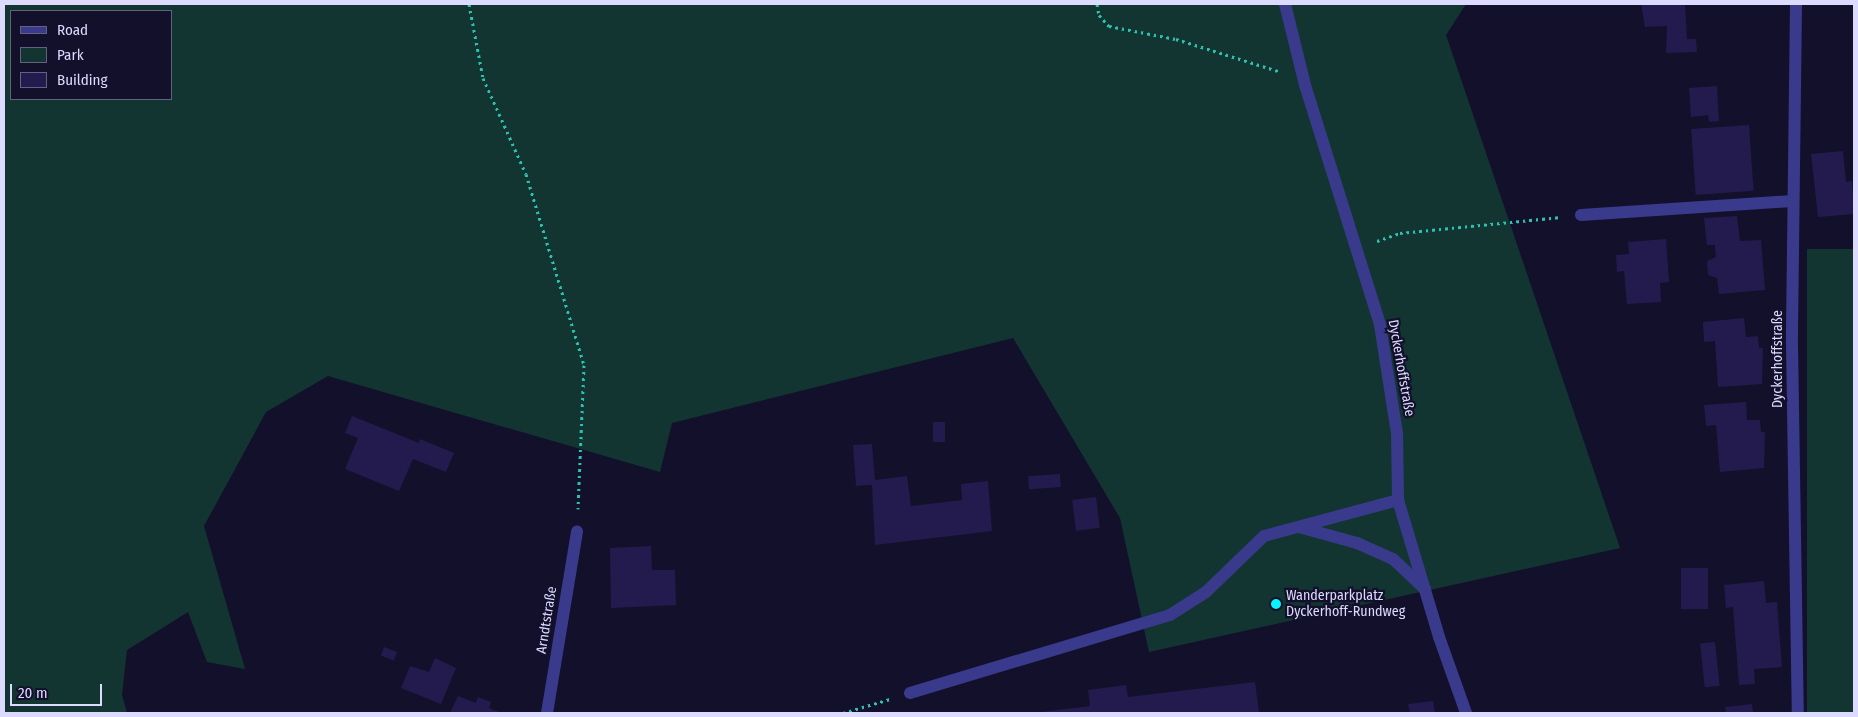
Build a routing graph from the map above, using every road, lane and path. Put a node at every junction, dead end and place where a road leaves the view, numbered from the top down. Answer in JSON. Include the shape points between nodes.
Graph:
{"nodes":[{"id":1,"x":468,"y":4,"type":"edge"},
{"id":2,"x":1097,"y":4,"type":"edge"},
{"id":3,"x":1285,"y":4,"type":"edge"},
{"id":4,"x":1796,"y":4,"type":"edge"},
{"id":5,"x":1305,"y":85,"type":"junction"},
{"id":6,"x":1794,"y":201,"type":"junction"},
{"id":7,"x":1581,"y":215,"type":"joint"},
{"id":8,"x":1358,"y":251,"type":"junction"},
{"id":9,"x":1398,"y":500,"type":"junction"},
{"id":10,"x":1298,"y":526,"type":"junction"},
{"id":11,"x":577,"y":531,"type":"joint"},
{"id":12,"x":1424,"y":589,"type":"junction"},
{"id":13,"x":910,"y":694,"type":"joint"},
{"id":14,"x":547,"y":713,"type":"edge"},
{"id":15,"x":843,"y":713,"type":"edge"},
{"id":16,"x":1466,"y":713,"type":"edge"},
{"id":17,"x":1798,"y":713,"type":"edge"}],
"edges":[{"from":1,"to":11,"type":"path","via":[[483,78],[526,174],[584,365]]},
{"from":2,"to":5,"type":"path","via":[[1099,15],[1109,26],[1176,39],[1270,67]]},
{"from":3,"to":5,"type":"street","name":"Dyckerhoffstraße"},
{"from":4,"to":6,"type":"street","name":"Dyckerhoffstraße"},
{"from":5,"to":8,"type":"street","name":"Dyckerhoffstraße"},
{"from":6,"to":7,"type":"street"},
{"from":6,"to":17,"type":"street","name":"Dyckerhoffstraße","via":[[1792,344]]},
{"from":7,"to":8,"type":"path","via":[[1400,233]]},
{"from":8,"to":9,"type":"street","name":"Dyckerhoffstraße","via":[[1383,344],[1397,433]]},
{"from":9,"to":10,"type":"street"},
{"from":9,"to":12,"type":"street","name":"Dyckerhoffstraße"},
{"from":10,"to":12,"type":"street","via":[[1357,543],[1393,560]]},
{"from":10,"to":13,"type":"street","via":[[1264,536],[1206,592],[1170,615]]},
{"from":11,"to":14,"type":"street","name":"Arndtstraße"},
{"from":12,"to":16,"type":"street","name":"Dyckerhoffstraße"},
{"from":13,"to":15,"type":"path"}]}
